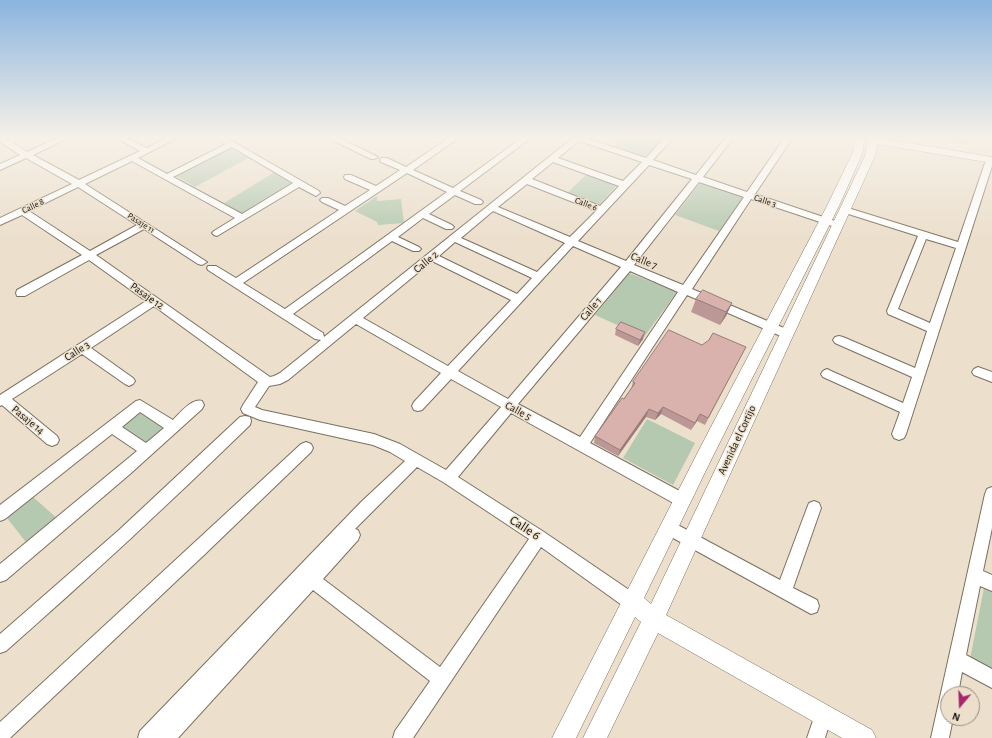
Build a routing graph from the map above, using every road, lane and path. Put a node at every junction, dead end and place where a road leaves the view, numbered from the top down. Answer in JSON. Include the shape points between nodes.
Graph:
{"nodes":[{"id":1,"x":56,"y":171,"type":"edge"},
{"id":2,"x":105,"y":171,"type":"edge"},
{"id":3,"x":157,"y":171,"type":"edge"},
{"id":4,"x":178,"y":171,"type":"edge"},
{"id":5,"x":280,"y":171,"type":"edge"},
{"id":6,"x":402,"y":171,"type":"edge"},
{"id":7,"x":411,"y":171,"type":"edge"},
{"id":8,"x":481,"y":171,"type":"edge"},
{"id":9,"x":537,"y":171,"type":"edge"},
{"id":10,"x":586,"y":171,"type":"edge"},
{"id":11,"x":638,"y":171,"type":"edge"},
{"id":12,"x":674,"y":171,"type":"edge"},
{"id":13,"x":702,"y":171,"type":"edge"},
{"id":14,"x":767,"y":171,"type":"edge"},
{"id":15,"x":851,"y":171,"type":"edge"},
{"id":16,"x":863,"y":171,"type":"edge"},
{"id":17,"x":987,"y":171,"type":"edge"},
{"id":18,"x":167,"y":177,"type":"junction"},
{"id":19,"x":348,"y":177,"type":"dead end"},
{"id":20,"x":696,"y":179,"type":"junction"},
{"id":21,"x":526,"y":180,"type":"junction"},
{"id":22,"x":300,"y":183,"type":"junction"},
{"id":23,"x":79,"y":184,"type":"junction"},
{"id":24,"x":625,"y":186,"type":"junction"},
{"id":25,"x":376,"y":189,"type":"junction"},
{"id":26,"x":454,"y":191,"type":"junction"},
{"id":27,"x":316,"y":193,"type":"dead end"},
{"id":28,"x":750,"y":196,"type":"junction"},
{"id":29,"x":325,"y":200,"type":"dead end"},
{"id":30,"x":478,"y":202,"type":"dead end"},
{"id":31,"x":493,"y":208,"type":"junction"},
{"id":32,"x":345,"y":210,"type":"junction"},
{"id":33,"x":602,"y":210,"type":"junction"},
{"id":34,"x":845,"y":210,"type":"junction"},
{"id":35,"x":22,"y":211,"type":"junction"},
{"id":36,"x":422,"y":214,"type":"junction"},
{"id":37,"x":242,"y":218,"type":"junction"},
{"id":38,"x":0,"y":222,"type":"edge"},
{"id":39,"x":832,"y":223,"type":"junction"},
{"id":40,"x":144,"y":225,"type":"junction"},
{"id":41,"x":449,"y":227,"type":"dead end"},
{"id":42,"x":217,"y":233,"type":"dead end"},
{"id":43,"x":923,"y":235,"type":"junction"},
{"id":44,"x":391,"y":237,"type":"junction"},
{"id":45,"x":454,"y":238,"type":"junction"},
{"id":46,"x":572,"y":242,"type":"junction"},
{"id":47,"x":960,"y":246,"type":"junction"},
{"id":48,"x":416,"y":249,"type":"dead end"},
{"id":49,"x":89,"y":255,"type":"junction"},
{"id":50,"x":432,"y":257,"type":"junction"},
{"id":51,"x":627,"y":267,"type":"junction"},
{"id":52,"x":539,"y":277,"type":"junction"},
{"id":53,"x":236,"y":282,"type":"junction"},
{"id":54,"x":687,"y":290,"type":"junction"},
{"id":55,"x":21,"y":293,"type":"dead end"},
{"id":56,"x":518,"y":299,"type":"junction"},
{"id":57,"x":154,"y":301,"type":"junction"},
{"id":58,"x":284,"y":315,"type":"junction"},
{"id":59,"x":356,"y":319,"type":"junction"},
{"id":60,"x":772,"y":327,"type":"junction"},
{"id":61,"x":933,"y":329,"type":"junction"},
{"id":62,"x":787,"y":334,"type":"junction"},
{"id":63,"x":319,"y":336,"type":"dead end"},
{"id":64,"x":839,"y":340,"type":"dead end"},
{"id":65,"x":82,"y":348,"type":"junction"},
{"id":66,"x":978,"y":372,"type":"dead end"},
{"id":67,"x":450,"y":373,"type":"junction"},
{"id":68,"x":827,"y":374,"type":"dead end"},
{"id":69,"x":918,"y":375,"type":"junction"},
{"id":70,"x":992,"y":377,"type":"edge"},
{"id":71,"x":129,"y":381,"type":"dead end"},
{"id":72,"x":268,"y":381,"type":"junction"},
{"id":73,"x":2,"y":400,"type":"edge"},
{"id":74,"x":198,"y":405,"type":"dead end"},
{"id":75,"x":418,"y":406,"type":"dead end"},
{"id":76,"x":508,"y":406,"type":"junction"},
{"id":77,"x":907,"y":410,"type":"junction"},
{"id":78,"x":245,"y":421,"type":"dead end"},
{"id":79,"x":112,"y":427,"type":"junction"},
{"id":80,"x":173,"y":427,"type":"junction"},
{"id":81,"x":899,"y":434,"type":"dead end"},
{"id":82,"x":52,"y":440,"type":"dead end"},
{"id":83,"x":582,"y":445,"type":"junction"},
{"id":84,"x":306,"y":448,"type":"dead end"},
{"id":85,"x":147,"y":451,"type":"junction"},
{"id":86,"x":416,"y":459,"type":"junction"},
{"id":87,"x":448,"y":478,"type":"junction"},
{"id":88,"x":682,"y":500,"type":"junction"},
{"id":89,"x":991,"y":501,"type":"edge"},
{"id":90,"x":814,"y":508,"type":"dead end"},
{"id":91,"x":0,"y":514,"type":"edge"},
{"id":92,"x":669,"y":528,"type":"junction"},
{"id":93,"x":353,"y":535,"type":"dead end"},
{"id":94,"x":538,"y":537,"type":"junction"},
{"id":95,"x":690,"y":539,"type":"junction"},
{"id":96,"x":0,"y":574,"type":"edge"},
{"id":97,"x":975,"y":575,"type":"junction"},
{"id":98,"x":311,"y":580,"type":"junction"},
{"id":99,"x":992,"y":584,"type":"edge"},
{"id":100,"x":784,"y":591,"type":"junction"},
{"id":101,"x":632,"y":602,"type":"junction"},
{"id":102,"x":812,"y":606,"type":"dead end"},
{"id":103,"x":654,"y":619,"type":"junction"},
{"id":104,"x":0,"y":645,"type":"edge"},
{"id":105,"x":957,"y":659,"type":"junction"},
{"id":106,"x":442,"y":679,"type":"junction"},
{"id":107,"x":992,"y":679,"type":"edge"},
{"id":108,"x":951,"y":686,"type":"edge"},
{"id":109,"x":823,"y":715,"type":"junction"},
{"id":110,"x":943,"y":726,"type":"edge"},
{"id":111,"x":0,"y":735,"type":"edge"},
{"id":112,"x":147,"y":738,"type":"edge"},
{"id":113,"x":166,"y":738,"type":"edge"},
{"id":114,"x":402,"y":738,"type":"edge"},
{"id":115,"x":564,"y":738,"type":"edge"},
{"id":116,"x":596,"y":738,"type":"edge"},
{"id":117,"x":816,"y":738,"type":"edge"},
{"id":118,"x":864,"y":738,"type":"edge"},
{"id":119,"x":940,"y":738,"type":"edge"}],
"edges":[{"from":1,"to":23,"type":"street","name":"Pasaje 11"},
{"from":2,"to":23,"type":"street","name":"Calle 8"},
{"from":3,"to":18,"type":"street"},
{"from":4,"to":18,"type":"street"},
{"from":5,"to":22,"type":"street"},
{"from":6,"to":25,"type":"street"},
{"from":7,"to":26,"type":"street"},
{"from":8,"to":26,"type":"street"},
{"from":9,"to":21,"type":"street","name":"Calle 2"},
{"from":10,"to":24,"type":"street"},
{"from":11,"to":24,"type":"street"},
{"from":12,"to":20,"type":"street","name":"Calle 3"},
{"from":13,"to":20,"type":"street","name":"Calle 1"},
{"from":14,"to":28,"type":"street"},
{"from":15,"to":39,"type":"street","name":"Avenida el Cortijo"},
{"from":16,"to":34,"type":"street","name":"Avenida el Cortijo"},
{"from":17,"to":47,"type":"street"},
{"from":18,"to":37,"type":"street"},
{"from":19,"to":25,"type":"street"},
{"from":20,"to":28,"type":"street","name":"Calle 3"},
{"from":20,"to":51,"type":"street","name":"Calle 1"},
{"from":21,"to":31,"type":"street","name":"Calle 2"},
{"from":21,"to":33,"type":"street","name":"Calle 6"},
{"from":22,"to":27,"type":"street"},
{"from":22,"to":37,"type":"street"},
{"from":23,"to":35,"type":"street","name":"Calle 8"},
{"from":23,"to":40,"type":"street","name":"Pasaje 11"},
{"from":24,"to":33,"type":"street"},
{"from":25,"to":32,"type":"street"},
{"from":26,"to":30,"type":"street"},
{"from":26,"to":36,"type":"street"},
{"from":28,"to":39,"type":"street","name":"Calle 3"},
{"from":28,"to":54,"type":"street"},
{"from":29,"to":32,"type":"street"},
{"from":31,"to":45,"type":"street","name":"Calle 2"},
{"from":31,"to":46,"type":"street","name":"Calle 7"},
{"from":32,"to":53,"type":"street"},
{"from":33,"to":46,"type":"street"},
{"from":34,"to":39,"type":"street","name":"Avenida el Cortijo"},
{"from":34,"to":43,"type":"street"},
{"from":35,"to":38,"type":"street","name":"Calle 8"},
{"from":35,"to":49,"type":"street","name":"Pasaje 12"},
{"from":36,"to":41,"type":"street"},
{"from":36,"to":44,"type":"street"},
{"from":37,"to":42,"type":"street"},
{"from":39,"to":60,"type":"street","name":"Avenida el Cortijo"},
{"from":39,"to":62,"type":"street","name":"Avenida el Cortijo"},
{"from":40,"to":49,"type":"street"},
{"from":40,"to":53,"type":"street","name":"Pasaje 11"},
{"from":43,"to":47,"type":"street"},
{"from":43,"to":61,"type":"street","via":[[892,311]]},
{"from":44,"to":48,"type":"street"},
{"from":44,"to":58,"type":"street"},
{"from":45,"to":50,"type":"street","name":"Calle 2"},
{"from":45,"to":52,"type":"street"},
{"from":46,"to":51,"type":"street","name":"Calle 7"},
{"from":46,"to":52,"type":"street"},
{"from":47,"to":61,"type":"street"},
{"from":49,"to":55,"type":"street"},
{"from":49,"to":57,"type":"street","name":"Pasaje 12"},
{"from":50,"to":56,"type":"street"},
{"from":50,"to":59,"type":"street","name":"Calle 2"},
{"from":51,"to":54,"type":"street","name":"Calle 7"},
{"from":51,"to":76,"type":"street","name":"Calle 1"},
{"from":52,"to":56,"type":"street"},
{"from":53,"to":58,"type":"street","name":"Pasaje 11"},
{"from":54,"to":60,"type":"street","name":"Calle 7"},
{"from":54,"to":83,"type":"street"},
{"from":56,"to":67,"type":"street"},
{"from":57,"to":65,"type":"street","name":"Calle 3"},
{"from":57,"to":72,"type":"street","name":"Pasaje 12"},
{"from":58,"to":63,"type":"street","name":"Pasaje 11"},
{"from":59,"to":67,"type":"street","name":"Calle 5"},
{"from":59,"to":72,"type":"street","name":"Calle 2","via":[[279,380]]},
{"from":60,"to":62,"type":"street","name":"Calle 7"},
{"from":60,"to":88,"type":"street","name":"Avenida el Cortijo"},
{"from":61,"to":69,"type":"street"},
{"from":62,"to":95,"type":"street","name":"Avenida el Cortijo"},
{"from":64,"to":69,"type":"street"},
{"from":65,"to":71,"type":"street"},
{"from":65,"to":73,"type":"street","name":"Calle 3"},
{"from":66,"to":70,"type":"street"},
{"from":67,"to":75,"type":"street"},
{"from":67,"to":76,"type":"street","name":"Calle 5"},
{"from":68,"to":77,"type":"street"},
{"from":69,"to":77,"type":"street"},
{"from":72,"to":86,"type":"street","name":"Calle 6","via":[[247,410],[374,440]]},
{"from":73,"to":82,"type":"street","name":"Pasaje 14"},
{"from":74,"to":80,"type":"street"},
{"from":76,"to":83,"type":"street","name":"Calle 5"},
{"from":76,"to":87,"type":"street","name":"Calle 1"},
{"from":77,"to":81,"type":"street"},
{"from":78,"to":104,"type":"street","via":[[170,494]]},
{"from":79,"to":80,"type":"street","via":[[140,404]]},
{"from":79,"to":85,"type":"street"},
{"from":79,"to":91,"type":"street"},
{"from":80,"to":85,"type":"street"},
{"from":83,"to":88,"type":"street","name":"Calle 5"},
{"from":84,"to":111,"type":"street"},
{"from":85,"to":96,"type":"street"},
{"from":86,"to":87,"type":"street","name":"Calle 6"},
{"from":86,"to":112,"type":"street","via":[[366,507]]},
{"from":87,"to":94,"type":"street","name":"Calle 6"},
{"from":88,"to":92,"type":"street","name":"Avenida el Cortijo"},
{"from":89,"to":97,"type":"street"},
{"from":90,"to":100,"type":"street"},
{"from":92,"to":95,"type":"street"},
{"from":92,"to":101,"type":"street","name":"Avenida el Cortijo"},
{"from":93,"to":98,"type":"street"},
{"from":94,"to":101,"type":"street","name":"Calle 6"},
{"from":94,"to":106,"type":"street"},
{"from":95,"to":100,"type":"street"},
{"from":95,"to":103,"type":"street","name":"Avenida el Cortijo"},
{"from":97,"to":99,"type":"street"},
{"from":97,"to":105,"type":"street"},
{"from":98,"to":106,"type":"street"},
{"from":98,"to":113,"type":"street"},
{"from":100,"to":102,"type":"street"},
{"from":101,"to":103,"type":"street"},
{"from":101,"to":115,"type":"street","name":"Avenida el Cortijo"},
{"from":103,"to":109,"type":"street"},
{"from":103,"to":116,"type":"street","name":"Avenida el Cortijo"},
{"from":105,"to":107,"type":"street"},
{"from":105,"to":108,"type":"street"},
{"from":106,"to":114,"type":"street"},
{"from":109,"to":117,"type":"street"},
{"from":109,"to":118,"type":"street"},
{"from":110,"to":119,"type":"street"}]}
